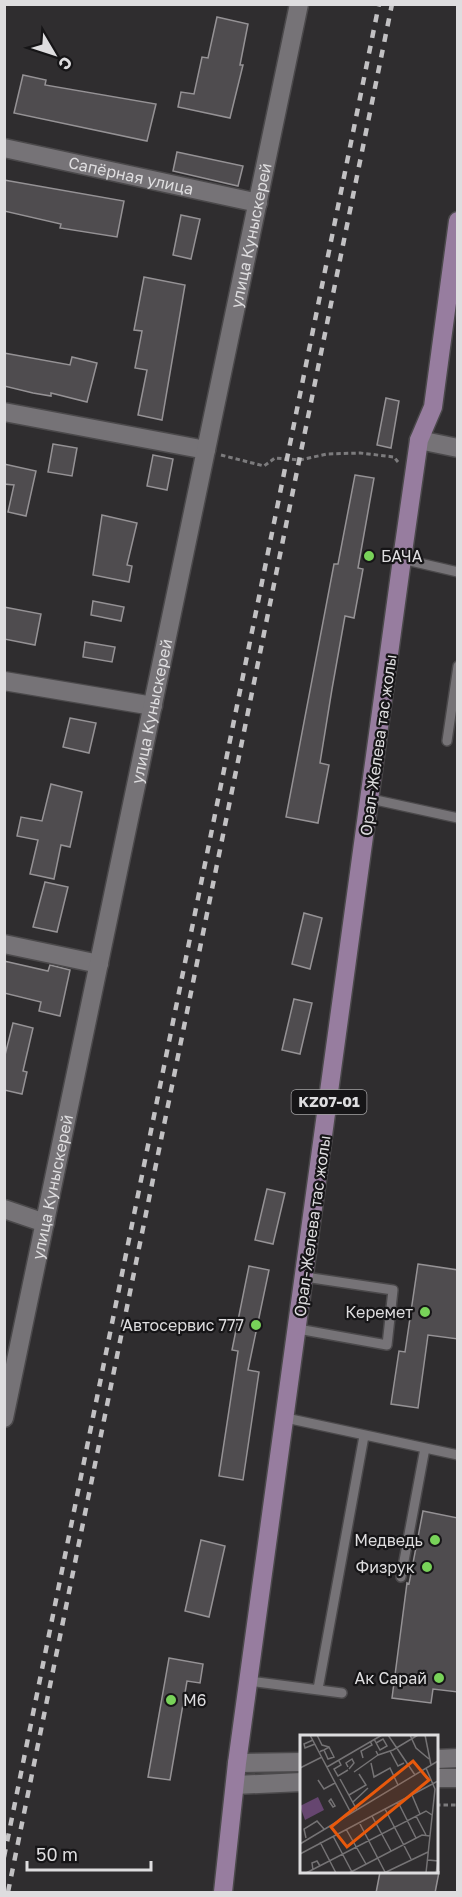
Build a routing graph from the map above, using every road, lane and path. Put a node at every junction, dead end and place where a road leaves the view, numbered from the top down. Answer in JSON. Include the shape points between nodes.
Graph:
{"nodes":[{"id":1,"x":299,"y":4,"type":"edge"},
{"id":2,"x":4,"y":148,"type":"edge"},
{"id":3,"x":258,"y":203,"type":"junction"},
{"id":4,"x":458,"y":221,"type":"edge"},
{"id":5,"x":4,"y":412,"type":"edge"},
{"id":6,"x":419,"y":440,"type":"junction"},
{"id":7,"x":458,"y":448,"type":"edge"},
{"id":8,"x":206,"y":450,"type":"junction"},
{"id":9,"x":398,"y":471,"type":"dead end"},
{"id":10,"x":402,"y":559,"type":"junction"},
{"id":11,"x":458,"y":572,"type":"edge"},
{"id":12,"x":458,"y":666,"type":"edge"},
{"id":13,"x":4,"y":681,"type":"edge"},
{"id":14,"x":153,"y":706,"type":"junction"},
{"id":15,"x":447,"y":741,"type":"dead end"},
{"id":16,"x":371,"y":799,"type":"junction"},
{"id":17,"x":458,"y":818,"type":"edge"},
{"id":18,"x":4,"y":944,"type":"edge"},
{"id":19,"x":99,"y":964,"type":"junction"},
{"id":20,"x":4,"y":1209,"type":"edge"},
{"id":21,"x":45,"y":1223,"type":"junction"},
{"id":22,"x":305,"y":1277,"type":"junction"},
{"id":23,"x":298,"y":1329,"type":"junction"},
{"id":24,"x":4,"y":1418,"type":"edge"},
{"id":25,"x":286,"y":1418,"type":"junction"},
{"id":26,"x":364,"y":1436,"type":"junction"},
{"id":27,"x":425,"y":1448,"type":"junction"},
{"id":28,"x":458,"y":1455,"type":"edge"},
{"id":29,"x":402,"y":1576,"type":"dead end"},
{"id":30,"x":249,"y":1681,"type":"junction"},
{"id":31,"x":318,"y":1689,"type":"junction"},
{"id":32,"x":342,"y":1693,"type":"dead end"},
{"id":33,"x":458,"y":1758,"type":"edge"},
{"id":34,"x":438,"y":1759,"type":"edge"},
{"id":35,"x":300,"y":1762,"type":"edge"},
{"id":36,"x":237,"y":1763,"type":"junction"},
{"id":37,"x":458,"y":1778,"type":"edge"},
{"id":38,"x":438,"y":1779,"type":"edge"},
{"id":39,"x":300,"y":1782,"type":"edge"},
{"id":40,"x":236,"y":1785,"type":"junction"},
{"id":41,"x":438,"y":1805,"type":"edge"},
{"id":42,"x":458,"y":1806,"type":"edge"},
{"id":43,"x":223,"y":1893,"type":"edge"}],
"edges":[{"from":1,"to":3,"type":"street","name":"улица Куныскерей"},
{"from":2,"to":3,"type":"street","name":"Сапёрная улица"},
{"from":3,"to":8,"type":"street","name":"улица Куныскерей"},
{"from":4,"to":6,"type":"main road","number":"KZ07-01","via":[[433,407]]},
{"from":5,"to":8,"type":"street"},
{"from":6,"to":7,"type":"street"},
{"from":6,"to":10,"type":"main road","name":"Орал-Желева тас жолы","number":"KZ07-01"},
{"from":8,"to":9,"type":"path","via":[[264,466],[275,458],[300,460],[360,453],[394,457]]},
{"from":8,"to":14,"type":"street","name":"улица Куныскерей"},
{"from":10,"to":11,"type":"lane"},
{"from":10,"to":16,"type":"main road","name":"Орал-Желева тас жолы","number":"KZ07-01"},
{"from":12,"to":15,"type":"lane"},
{"from":13,"to":14,"type":"street"},
{"from":14,"to":19,"type":"street","name":"улица Куныскерей"},
{"from":16,"to":17,"type":"lane"},
{"from":16,"to":22,"type":"main road","name":"Орал-Желева тас жолы","number":"KZ07-01"},
{"from":18,"to":19,"type":"street"},
{"from":19,"to":21,"type":"street","name":"улица Куныскерей"},
{"from":20,"to":21,"type":"street"},
{"from":21,"to":24,"type":"street","name":"улица Куныскерей"},
{"from":22,"to":23,"type":"main road","name":"Орал-Желева тас жолы","number":"KZ07-01"},
{"from":22,"to":23,"type":"lane","via":[[393,1290],[387,1345]]},
{"from":23,"to":25,"type":"main road","name":"Орал-Желева тас жолы","number":"KZ07-01"},
{"from":25,"to":26,"type":"lane"},
{"from":25,"to":30,"type":"main road","name":"Орал-Желева тас жолы","number":"KZ07-01"},
{"from":26,"to":27,"type":"lane"},
{"from":26,"to":31,"type":"lane"},
{"from":27,"to":28,"type":"lane"},
{"from":27,"to":29,"type":"lane"},
{"from":30,"to":31,"type":"lane"},
{"from":30,"to":36,"type":"main road","name":"Орал-Желева тас жолы","number":"KZ07-01"},
{"from":31,"to":32,"type":"lane"},
{"from":33,"to":34,"type":"street"},
{"from":35,"to":36,"type":"street"},
{"from":36,"to":40,"type":"main road","name":"Орал-Желева тас жолы"},
{"from":37,"to":38,"type":"street"},
{"from":39,"to":40,"type":"street"},
{"from":40,"to":43,"type":"main road","name":"Орал-Желева тас жолы"},
{"from":41,"to":42,"type":"path"}]}
